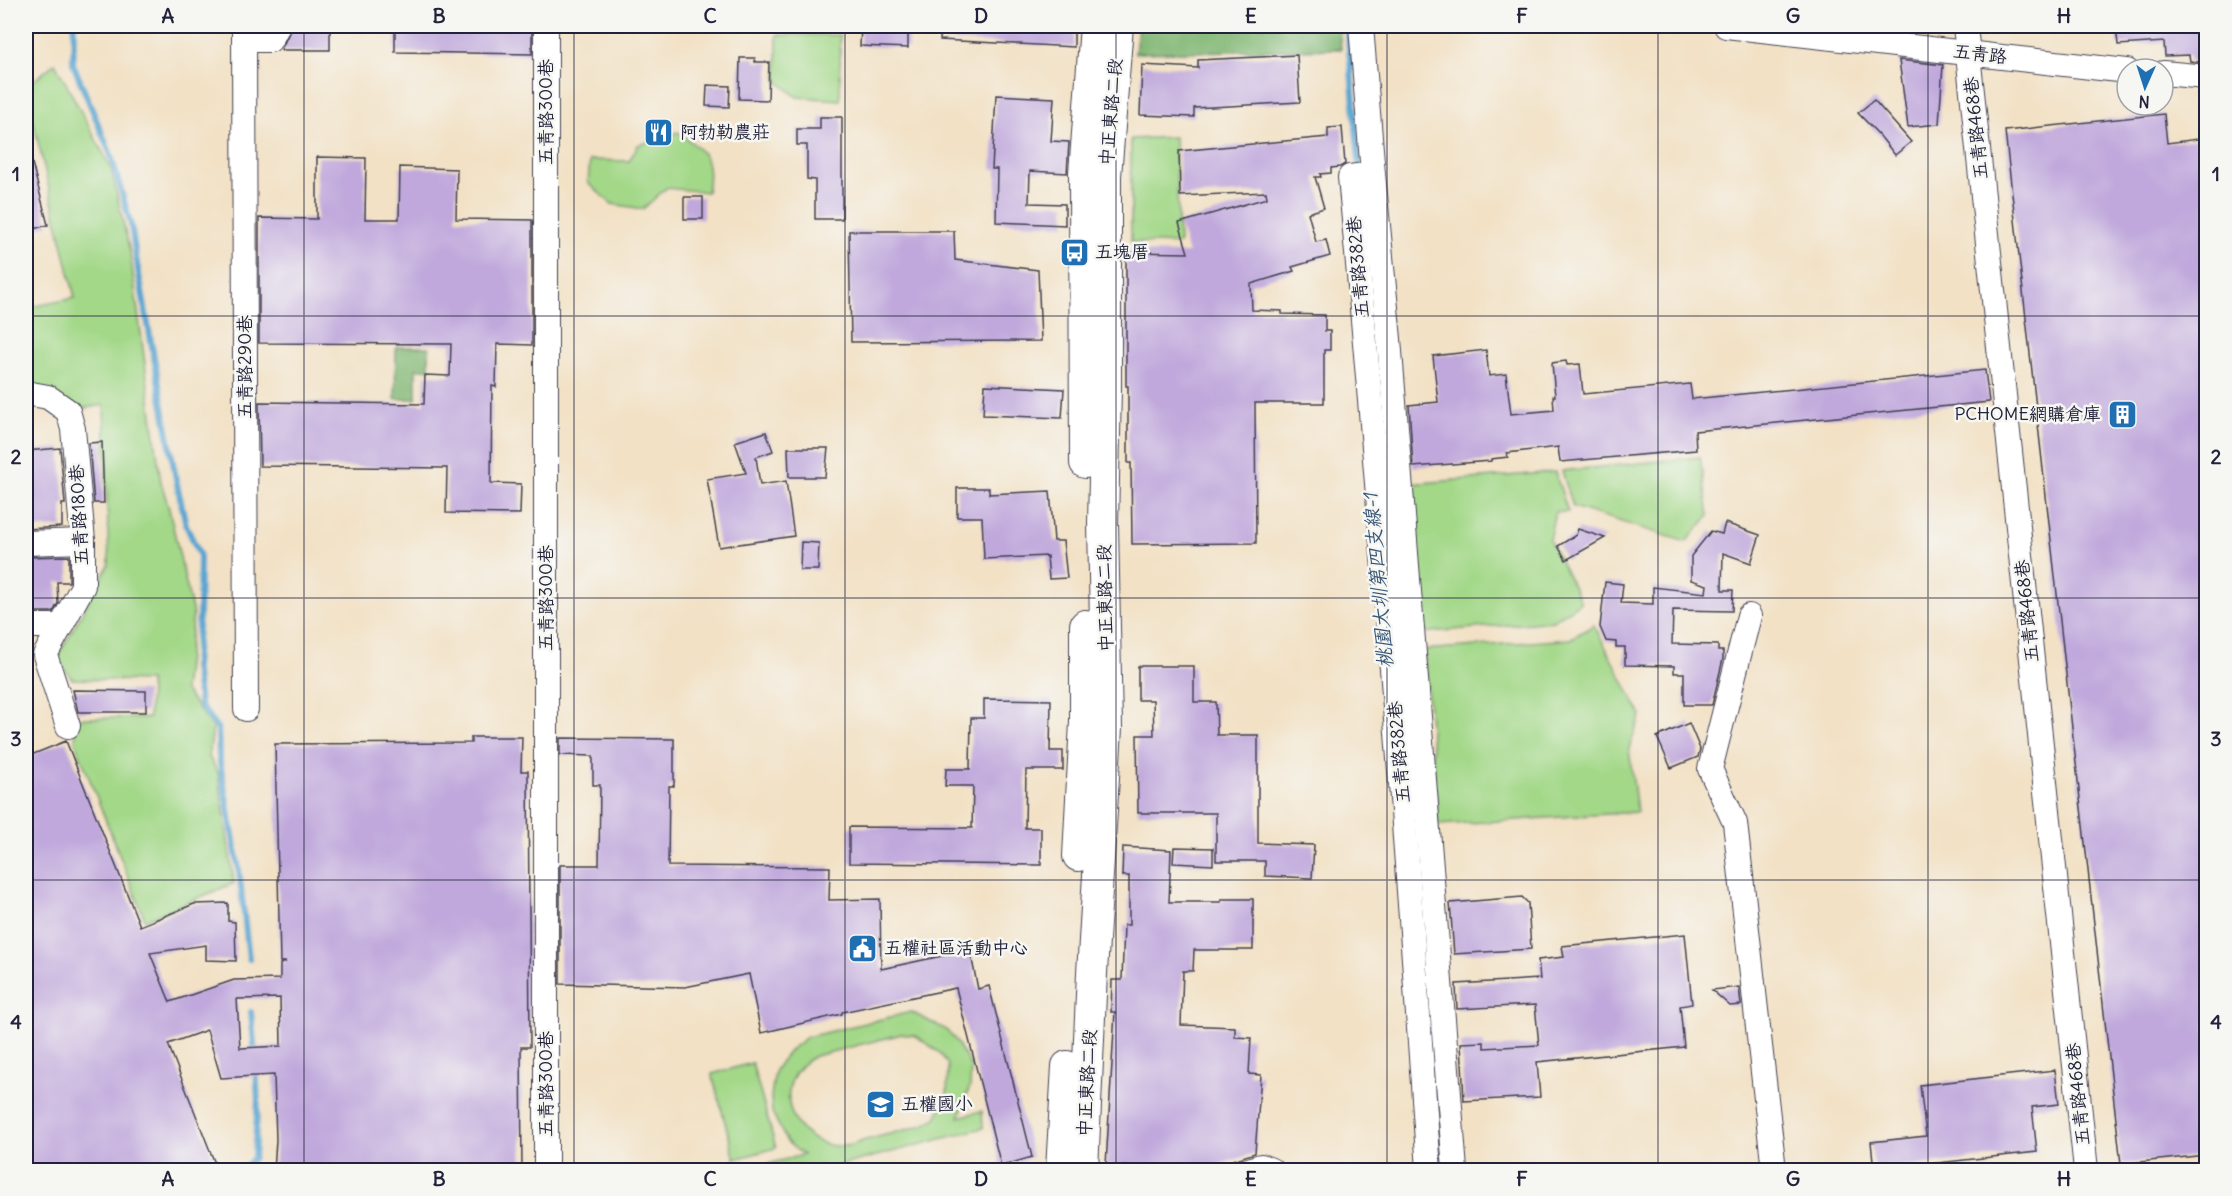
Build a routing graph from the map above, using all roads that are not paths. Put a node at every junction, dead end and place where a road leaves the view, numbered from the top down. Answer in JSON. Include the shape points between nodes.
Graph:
{"nodes":[{"id":1,"x":278,"y":26,"type":"edge"},
{"id":2,"x":546,"y":26,"type":"edge"},
{"id":3,"x":1095,"y":26,"type":"edge"},
{"id":4,"x":1118,"y":26,"type":"edge"},
{"id":5,"x":1361,"y":26,"type":"edge"},
{"id":6,"x":1726,"y":26,"type":"edge"},
{"id":7,"x":1965,"y":26,"type":"edge"},
{"id":8,"x":244,"y":33,"type":"edge"},
{"id":9,"x":1968,"y":52,"type":"junction"},
{"id":10,"x":2115,"y":69,"type":"edge"},
{"id":11,"x":2175,"y":74,"type":"edge"},
{"id":12,"x":2206,"y":77,"type":"edge"},
{"id":13,"x":26,"y":393,"type":"edge"},
{"id":14,"x":83,"y":542,"type":"junction"},
{"id":15,"x":26,"y":543,"type":"edge"},
{"id":16,"x":1749,"y":616,"type":"dead end"},
{"id":17,"x":26,"y":626,"type":"edge"},
{"id":18,"x":62,"y":626,"type":"junction"},
{"id":19,"x":246,"y":709,"type":"dead end"},
{"id":20,"x":68,"y":726,"type":"dead end"},
{"id":21,"x":1415,"y":812,"type":"junction"},
{"id":22,"x":546,"y":1170,"type":"edge"},
{"id":23,"x":1061,"y":1170,"type":"edge"},
{"id":24,"x":1083,"y":1170,"type":"edge"},
{"id":25,"x":1249,"y":1170,"type":"edge"},
{"id":26,"x":1271,"y":1170,"type":"edge"},
{"id":27,"x":1429,"y":1170,"type":"edge"},
{"id":28,"x":1455,"y":1170,"type":"edge"},
{"id":29,"x":1774,"y":1170,"type":"edge"},
{"id":30,"x":2086,"y":1170,"type":"edge"}],
"edges":[{"from":1,"to":8,"type":"street","via":[[270,40]]},
{"from":2,"to":22,"type":"street","name":"五青路300巷"},
{"from":3,"to":23,"type":"main road","name":"中正東路二段","via":[[1084,173],[1085,722]]},
{"from":4,"to":24,"type":"main road","name":"中正東路二段","via":[[1106,176],[1103,523],[1107,729]]},
{"from":5,"to":21,"type":"street","name":"五青路382巷","via":[[1373,174],[1350,177],[1377,340]]},
{"from":6,"to":9,"type":"street","name":"五青路"},
{"from":7,"to":9,"type":"street","name":"五青路468巷"},
{"from":8,"to":19,"type":"street","name":"五青路290巷"},
{"from":9,"to":10,"type":"street","name":"五青路"},
{"from":9,"to":30,"type":"street","name":"五青路468巷"},
{"from":11,"to":12,"type":"street"},
{"from":13,"to":14,"type":"street","name":"五青路180巷","via":[[48,397],[68,411]]},
{"from":14,"to":15,"type":"street"},
{"from":14,"to":18,"type":"street","name":"五青路180巷","via":[[83,586]]},
{"from":16,"to":29,"type":"street","via":[[1710,769],[1735,823]]},
{"from":17,"to":18,"type":"street"},
{"from":18,"to":20,"type":"street","name":"五青路180巷","via":[[45,655]]},
{"from":21,"to":27,"type":"street","name":"五青路382巷"},
{"from":21,"to":28,"type":"street","name":"五青路382巷"},
{"from":25,"to":26,"type":"street","via":[[1261,1166]]}]}
